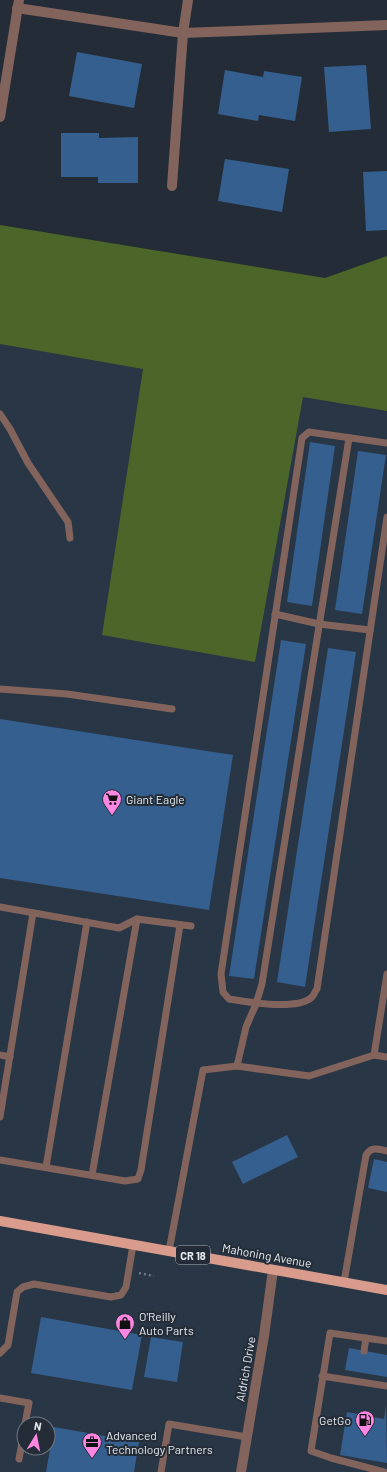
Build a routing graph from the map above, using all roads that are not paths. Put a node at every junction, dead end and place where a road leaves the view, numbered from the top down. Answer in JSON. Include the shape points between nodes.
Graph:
{"nodes":[{"id":1,"x":188,"y":0,"type":"edge"},
{"id":2,"x":18,"y":4,"type":"edge"},
{"id":3,"x":387,"y":25,"type":"edge"},
{"id":4,"x":183,"y":34,"type":"junction"},
{"id":5,"x":0,"y":117,"type":"edge"},
{"id":6,"x":172,"y":186,"type":"dead end"},
{"id":7,"x":0,"y":414,"type":"edge"},
{"id":8,"x":348,"y":438,"type":"junction"},
{"id":9,"x":387,"y":443,"type":"edge"},
{"id":10,"x":387,"y":517,"type":"edge"},
{"id":11,"x":70,"y":538,"type":"dead end"},
{"id":12,"x":275,"y":614,"type":"junction"},
{"id":13,"x":319,"y":624,"type":"junction"},
{"id":14,"x":370,"y":630,"type":"junction"},
{"id":15,"x":0,"y":689,"type":"edge"},
{"id":16,"x":172,"y":709,"type":"dead end"},
{"id":17,"x":0,"y":907,"type":"edge"},
{"id":18,"x":34,"y":913,"type":"junction"},
{"id":19,"x":137,"y":919,"type":"junction"},
{"id":20,"x":87,"y":922,"type":"junction"},
{"id":21,"x":180,"y":925,"type":"junction"},
{"id":22,"x":191,"y":926,"type":"dead end"},
{"id":23,"x":387,"y":974,"type":"edge"},
{"id":24,"x":256,"y":1004,"type":"junction"},
{"id":25,"x":0,"y":1055,"type":"edge"},
{"id":26,"x":374,"y":1055,"type":"junction"},
{"id":27,"x":10,"y":1057,"type":"junction"},
{"id":28,"x":387,"y":1057,"type":"edge"},
{"id":29,"x":237,"y":1066,"type":"junction"},
{"id":30,"x":0,"y":1117,"type":"edge"},
{"id":31,"x":387,"y":1151,"type":"edge"},
{"id":32,"x":0,"y":1160,"type":"edge"},
{"id":33,"x":46,"y":1168,"type":"junction"},
{"id":34,"x":92,"y":1175,"type":"junction"},
{"id":35,"x":0,"y":1221,"type":"edge"},
{"id":36,"x":133,"y":1245,"type":"junction"},
{"id":37,"x":170,"y":1251,"type":"junction"},
{"id":38,"x":273,"y":1270,"type":"junction"},
{"id":39,"x":344,"y":1282,"type":"junction"},
{"id":40,"x":387,"y":1290,"type":"edge"},
{"id":41,"x":366,"y":1338,"type":"junction"},
{"id":42,"x":387,"y":1341,"type":"edge"},
{"id":43,"x":364,"y":1351,"type":"dead end"},
{"id":44,"x":0,"y":1353,"type":"edge"},
{"id":45,"x":360,"y":1373,"type":"dead end"},
{"id":46,"x":322,"y":1376,"type":"junction"},
{"id":47,"x":385,"y":1377,"type":"dead end"},
{"id":48,"x":359,"y":1381,"type":"junction"},
{"id":49,"x":385,"y":1386,"type":"edge"},
{"id":50,"x":0,"y":1398,"type":"edge"},
{"id":51,"x":27,"y":1416,"type":"edge"},
{"id":52,"x":247,"y":1437,"type":"junction"},
{"id":53,"x":20,"y":1456,"type":"edge"},
{"id":54,"x":19,"y":1459,"type":"dead end"},
{"id":55,"x":357,"y":1465,"type":"junction"},
{"id":56,"x":161,"y":1472,"type":"edge"},
{"id":57,"x":241,"y":1472,"type":"edge"},
{"id":58,"x":362,"y":1472,"type":"edge"},
{"id":59,"x":384,"y":1472,"type":"edge"}],
"edges":[{"from":1,"to":4,"type":"street"},
{"from":2,"to":4,"type":"street"},
{"from":2,"to":5,"type":"street"},
{"from":3,"to":4,"type":"street"},
{"from":4,"to":6,"type":"street"},
{"from":7,"to":11,"type":"lane","via":[[28,463],[68,522]]},
{"from":8,"to":9,"type":"lane"},
{"from":8,"to":12,"type":"lane","via":[[309,432],[302,438]]},
{"from":8,"to":13,"type":"lane"},
{"from":10,"to":14,"type":"lane"},
{"from":12,"to":13,"type":"lane"},
{"from":12,"to":24,"type":"lane","via":[[220,974],[223,992],[229,999]]},
{"from":13,"to":14,"type":"lane"},
{"from":13,"to":24,"type":"lane","via":[[262,984]]},
{"from":14,"to":24,"type":"lane","via":[[317,989],[311,998],[300,1003]]},
{"from":15,"to":16,"type":"lane","via":[[67,694]]},
{"from":17,"to":18,"type":"lane"},
{"from":18,"to":20,"type":"lane"},
{"from":18,"to":27,"type":"lane"},
{"from":19,"to":20,"type":"lane","via":[[120,928]]},
{"from":19,"to":21,"type":"lane"},
{"from":19,"to":34,"type":"lane"},
{"from":20,"to":33,"type":"lane"},
{"from":21,"to":22,"type":"lane"},
{"from":21,"to":34,"type":"lane","via":[[138,1179],[125,1181]]},
{"from":23,"to":26,"type":"lane"},
{"from":24,"to":29,"type":"lane","via":[[246,1027]]},
{"from":25,"to":27,"type":"lane"},
{"from":26,"to":28,"type":"lane"},
{"from":26,"to":29,"type":"lane","via":[[309,1076]]},
{"from":27,"to":30,"type":"lane"},
{"from":29,"to":37,"type":"lane","via":[[203,1070]]},
{"from":31,"to":39,"type":"lane","via":[[374,1148],[366,1155]]},
{"from":32,"to":33,"type":"lane"},
{"from":33,"to":34,"type":"lane"},
{"from":35,"to":36,"type":"main road","name":"Mahoning Avenue","number":"CR 18"},
{"from":36,"to":37,"type":"main road","name":"Mahoning Avenue","number":"CR 18"},
{"from":36,"to":44,"type":"lane","via":[[126,1287],[121,1295],[111,1298],[34,1284],[23,1287],[17,1292],[8,1345]]},
{"from":37,"to":38,"type":"main road","name":"Mahoning Avenue","number":"CR 18"},
{"from":38,"to":39,"type":"main road","name":"Mahoning Avenue","number":"CR 18"},
{"from":38,"to":52,"type":"street","name":"Aldrich Drive"},
{"from":39,"to":40,"type":"main road","name":"Mahoning Avenue","number":"CR 18"},
{"from":41,"to":42,"type":"lane"},
{"from":41,"to":43,"type":"lane"},
{"from":41,"to":46,"type":"lane","via":[[330,1333]]},
{"from":45,"to":48,"type":"lane"},
{"from":46,"to":48,"type":"lane"},
{"from":46,"to":55,"type":"lane","via":[[311,1450]]},
{"from":47,"to":49,"type":"lane"},
{"from":48,"to":49,"type":"lane"},
{"from":50,"to":51,"type":"lane","via":[[29,1403]]},
{"from":52,"to":56,"type":"lane","via":[[169,1424]]},
{"from":52,"to":57,"type":"street","name":"Aldrich Drive"},
{"from":53,"to":54,"type":"lane"},
{"from":55,"to":58,"type":"lane"},
{"from":55,"to":59,"type":"lane"}]}
